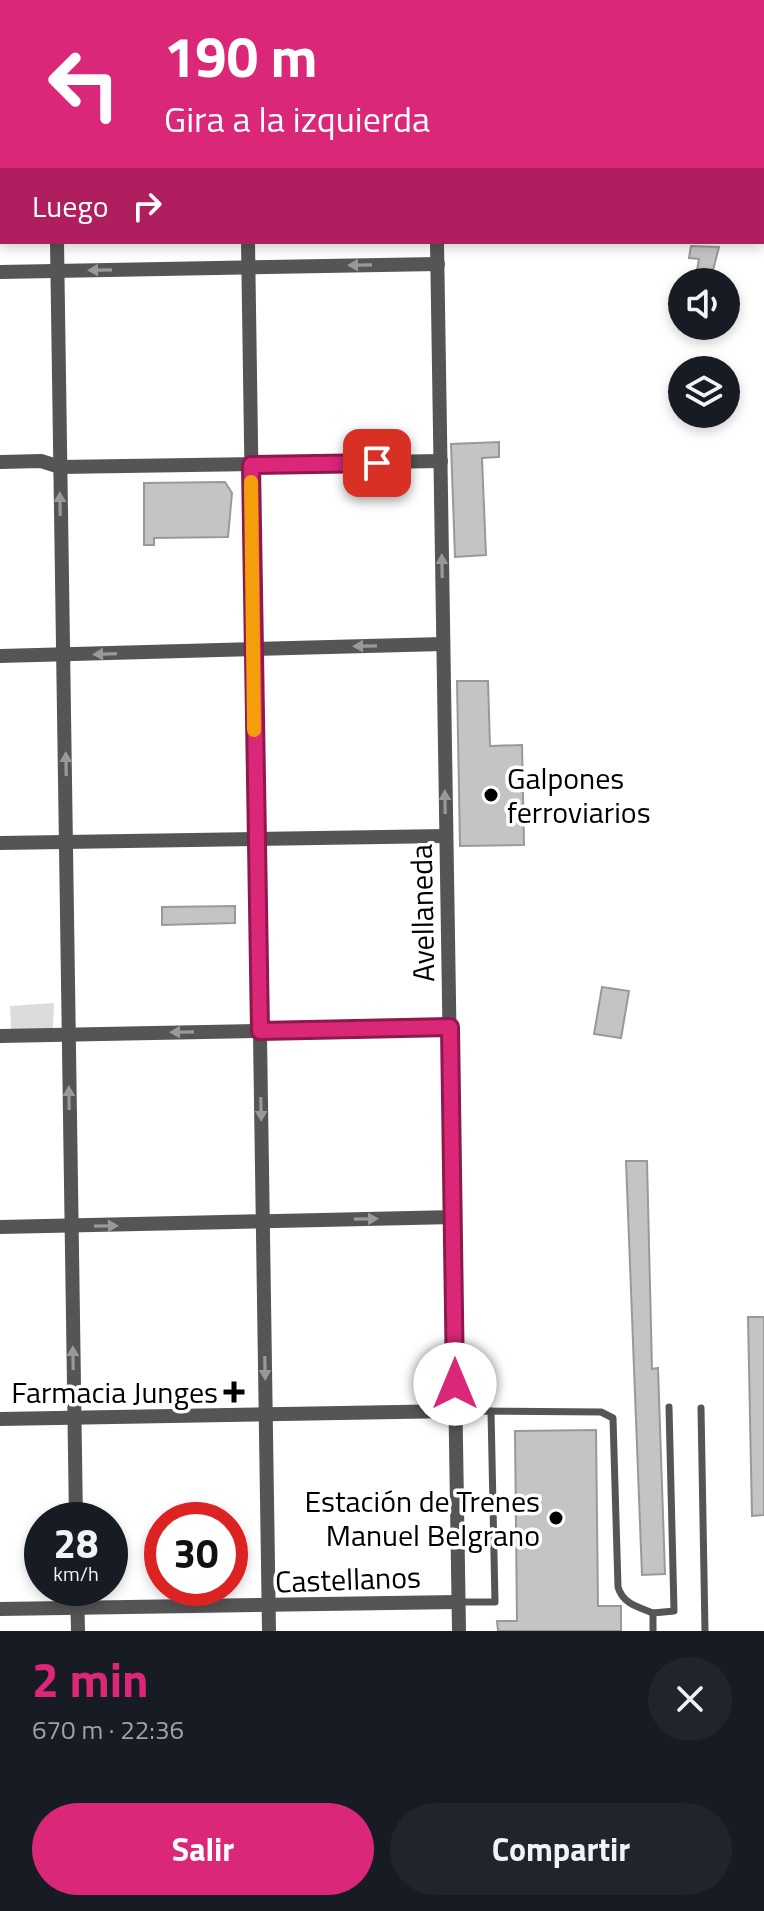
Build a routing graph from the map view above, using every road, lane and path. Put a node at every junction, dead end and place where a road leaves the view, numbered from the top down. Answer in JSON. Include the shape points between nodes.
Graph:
{"nodes":[{"id":1,"x":57,"y":244,"type":"edge"},
{"id":2,"x":248,"y":244,"type":"edge"},
{"id":3,"x":437,"y":244,"type":"edge"},
{"id":4,"x":438,"y":264,"type":"junction"},
{"id":5,"x":249,"y":267,"type":"junction"},
{"id":6,"x":57,"y":271,"type":"junction"},
{"id":7,"x":0,"y":272,"type":"edge"},
{"id":8,"x":441,"y":461,"type":"junction"},
{"id":9,"x":0,"y":462,"type":"edge"},
{"id":10,"x":251,"y":465,"type":"junction"},
{"id":11,"x":60,"y":467,"type":"junction"},
{"id":12,"x":443,"y":644,"type":"junction"},
{"id":13,"x":253,"y":649,"type":"junction"},
{"id":14,"x":0,"y":656,"type":"edge"},
{"id":15,"x":63,"y":656,"type":"junction"},
{"id":16,"x":446,"y":836,"type":"junction"},
{"id":17,"x":255,"y":839,"type":"junction"},
{"id":18,"x":67,"y":842,"type":"junction"},
{"id":19,"x":0,"y":843,"type":"edge"},
{"id":20,"x":450,"y":1027,"type":"junction"},
{"id":21,"x":260,"y":1031,"type":"junction"},
{"id":22,"x":68,"y":1035,"type":"junction"},
{"id":23,"x":0,"y":1036,"type":"edge"},
{"id":24,"x":455,"y":1217,"type":"junction"},
{"id":25,"x":262,"y":1222,"type":"junction"},
{"id":26,"x":71,"y":1226,"type":"junction"},
{"id":27,"x":0,"y":1227,"type":"edge"},
{"id":28,"x":669,"y":1407,"type":"dead end"},
{"id":29,"x":701,"y":1408,"type":"dead end"},
{"id":30,"x":455,"y":1411,"type":"junction"},
{"id":31,"x":491,"y":1411,"type":"junction"},
{"id":32,"x":266,"y":1413,"type":"junction"},
{"id":33,"x":0,"y":1419,"type":"edge"},
{"id":34,"x":74,"y":1419,"type":"junction"},
{"id":35,"x":76,"y":1502,"type":"edge"},
{"id":36,"x":458,"y":1602,"type":"junction"},
{"id":37,"x":78,"y":1608,"type":"junction"},
{"id":38,"x":269,"y":1608,"type":"junction"},
{"id":39,"x":0,"y":1609,"type":"edge"},
{"id":40,"x":653,"y":1613,"type":"junction"},
{"id":41,"x":78,"y":1631,"type":"edge"},
{"id":42,"x":269,"y":1631,"type":"edge"},
{"id":43,"x":459,"y":1631,"type":"edge"},
{"id":44,"x":653,"y":1631,"type":"edge"},
{"id":45,"x":705,"y":1631,"type":"edge"}],
"edges":[{"from":1,"to":6,"type":"street"},
{"from":2,"to":5,"type":"street"},
{"from":3,"to":4,"type":"street","name":"Avellaneda"},
{"from":4,"to":5,"type":"street","one_way":true},
{"from":4,"to":8,"type":"street","name":"Avellaneda"},
{"from":5,"to":6,"type":"street","one_way":true},
{"from":5,"to":10,"type":"street"},
{"from":6,"to":7,"type":"street"},
{"from":6,"to":11,"type":"street"},
{"from":8,"to":10,"type":"street"},
{"from":12,"to":8,"type":"street","name":"Avellaneda","one_way":true},
{"from":9,"to":11,"type":"street","via":[[41,461]]},
{"from":10,"to":11,"type":"street"},
{"from":10,"to":13,"type":"street"},
{"from":15,"to":11,"type":"street","one_way":true},
{"from":12,"to":13,"type":"street","one_way":true},
{"from":16,"to":12,"type":"street","name":"Avellaneda","one_way":true},
{"from":13,"to":15,"type":"street","one_way":true},
{"from":13,"to":17,"type":"street"},
{"from":14,"to":15,"type":"street"},
{"from":18,"to":15,"type":"street","one_way":true},
{"from":16,"to":17,"type":"street"},
{"from":16,"to":20,"type":"street","name":"Avellaneda"},
{"from":17,"to":18,"type":"street"},
{"from":17,"to":21,"type":"street"},
{"from":18,"to":19,"type":"street"},
{"from":18,"to":22,"type":"street"},
{"from":20,"to":21,"type":"street"},
{"from":20,"to":24,"type":"street","name":"Avellaneda"},
{"from":21,"to":22,"type":"street","one_way":true},
{"from":21,"to":25,"type":"street","one_way":true},
{"from":22,"to":23,"type":"street"},
{"from":26,"to":22,"type":"street","one_way":true},
{"from":25,"to":24,"type":"street","one_way":true},
{"from":24,"to":30,"type":"street","name":"Avellaneda"},
{"from":26,"to":25,"type":"street","one_way":true},
{"from":25,"to":32,"type":"street","one_way":true},
{"from":26,"to":27,"type":"street"},
{"from":34,"to":26,"type":"street","one_way":true},
{"from":28,"to":40,"type":"lane","via":[[674,1611]]},
{"from":29,"to":45,"type":"lane"},
{"from":30,"to":31,"type":"lane"},
{"from":30,"to":32,"type":"street"},
{"from":30,"to":36,"type":"street","name":"Avellaneda"},
{"from":31,"to":36,"type":"lane","via":[[495,1602]]},
{"from":31,"to":40,"type":"lane","via":[[601,1412],[613,1418],[618,1587],[631,1604]]},
{"from":32,"to":34,"type":"street"},
{"from":32,"to":38,"type":"street"},
{"from":33,"to":34,"type":"street"},
{"from":34,"to":35,"type":"street"},
{"from":36,"to":38,"type":"street","name":"Castellanos"},
{"from":36,"to":43,"type":"street","name":"Avellaneda"},
{"from":37,"to":38,"type":"street","name":"Castellanos"},
{"from":37,"to":39,"type":"street","name":"Castellanos"},
{"from":37,"to":41,"type":"street"},
{"from":38,"to":42,"type":"street"},
{"from":40,"to":44,"type":"lane"}]}
